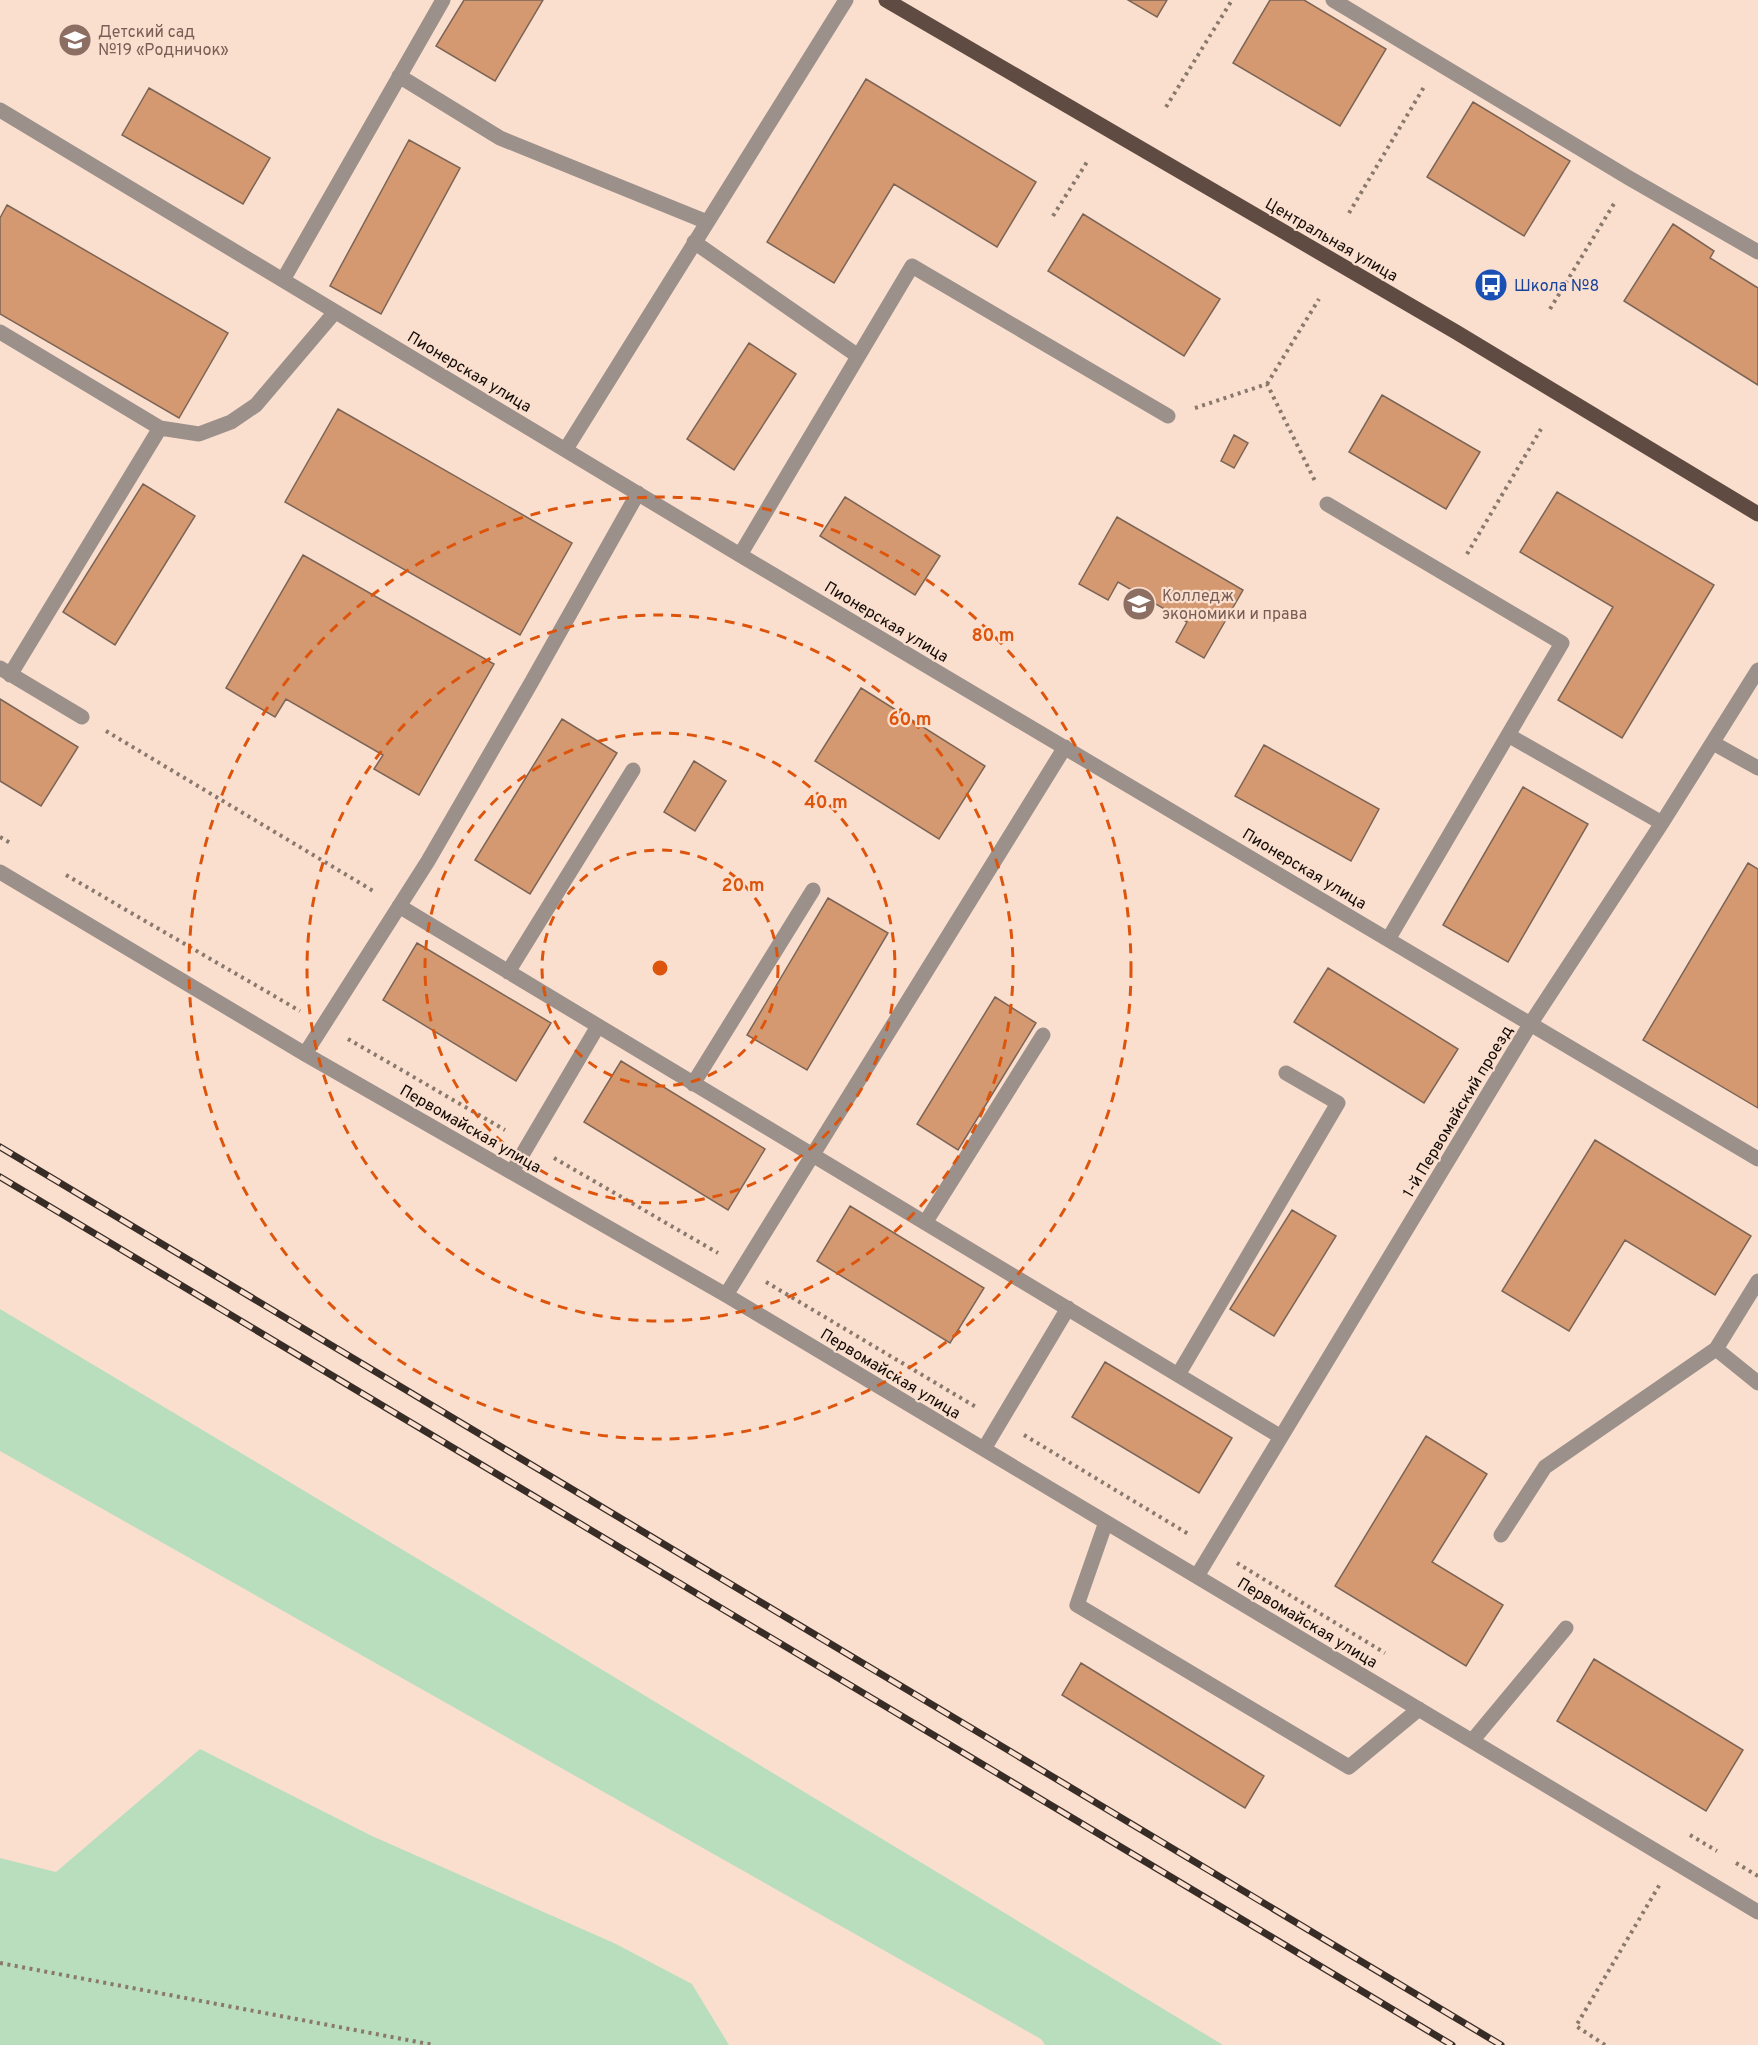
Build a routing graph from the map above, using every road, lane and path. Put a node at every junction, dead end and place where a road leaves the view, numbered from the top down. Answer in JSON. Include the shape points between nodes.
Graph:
{"nodes":[{"id":1,"x":442,"y":0,"type":"edge"},
{"id":2,"x":846,"y":0,"type":"edge"},
{"id":3,"x":886,"y":0,"type":"edge"},
{"id":4,"x":1232,"y":0,"type":"edge"},
{"id":5,"x":1333,"y":0,"type":"edge"},
{"id":6,"x":1438,"y":64,"type":"junction"},
{"id":7,"x":399,"y":76,"type":"junction"},
{"id":8,"x":1166,"y":107,"type":"dead end"},
{"id":9,"x":0,"y":110,"type":"edge"},
{"id":10,"x":1087,"y":162,"type":"dead end"},
{"id":11,"x":1629,"y":178,"type":"junction"},
{"id":12,"x":1349,"y":213,"type":"dead end"},
{"id":13,"x":1053,"y":216,"type":"dead end"},
{"id":14,"x":707,"y":222,"type":"junction"},
{"id":15,"x":694,"y":242,"type":"junction"},
{"id":16,"x":1758,"y":252,"type":"edge"},
{"id":17,"x":283,"y":280,"type":"junction"},
{"id":18,"x":1319,"y":299,"type":"dead end"},
{"id":19,"x":1550,"y":309,"type":"dead end"},
{"id":20,"x":335,"y":312,"type":"junction"},
{"id":21,"x":0,"y":332,"type":"edge"},
{"id":22,"x":858,"y":356,"type":"junction"},
{"id":23,"x":1267,"y":384,"type":"junction"},
{"id":24,"x":1168,"y":416,"type":"joint"},
{"id":25,"x":159,"y":428,"type":"junction"},
{"id":26,"x":1541,"y":429,"type":"dead end"},
{"id":27,"x":566,"y":449,"type":"junction"},
{"id":28,"x":638,"y":493,"type":"junction"},
{"id":29,"x":1327,"y":504,"type":"joint"},
{"id":30,"x":1758,"y":514,"type":"edge"},
{"id":31,"x":740,"y":555,"type":"junction"},
{"id":32,"x":1452,"y":578,"type":"junction"},
{"id":33,"x":1758,"y":670,"type":"edge"},
{"id":34,"x":5,"y":672,"type":"edge"},
{"id":35,"x":82,"y":717,"type":"joint"},
{"id":36,"x":1508,"y":735,"type":"junction"},
{"id":37,"x":1713,"y":743,"type":"junction"},
{"id":38,"x":1065,"y":747,"type":"junction"},
{"id":39,"x":1758,"y":768,"type":"edge"},
{"id":40,"x":633,"y":770,"type":"dead end"},
{"id":41,"x":1662,"y":823,"type":"junction"},
{"id":42,"x":0,"y":872,"type":"edge"},
{"id":43,"x":813,"y":890,"type":"dead end"},
{"id":44,"x":399,"y":906,"type":"junction"},
{"id":45,"x":1389,"y":938,"type":"junction"},
{"id":46,"x":508,"y":972,"type":"junction"},
{"id":47,"x":1532,"y":1023,"type":"junction"},
{"id":48,"x":598,"y":1026,"type":"junction"},
{"id":49,"x":1044,"y":1035,"type":"dead end"},
{"id":50,"x":305,"y":1054,"type":"junction"},
{"id":51,"x":1286,"y":1072,"type":"dead end"},
{"id":52,"x":693,"y":1084,"type":"junction"},
{"id":53,"x":813,"y":1155,"type":"junction"},
{"id":54,"x":1758,"y":1159,"type":"edge"},
{"id":55,"x":512,"y":1172,"type":"junction"},
{"id":56,"x":925,"y":1223,"type":"junction"},
{"id":57,"x":1758,"y":1281,"type":"edge"},
{"id":58,"x":726,"y":1295,"type":"junction"},
{"id":59,"x":1068,"y":1308,"type":"junction"},
{"id":60,"x":1716,"y":1349,"type":"junction"},
{"id":61,"x":1178,"y":1375,"type":"junction"},
{"id":62,"x":1758,"y":1383,"type":"edge"},
{"id":63,"x":1281,"y":1437,"type":"junction"},
{"id":64,"x":984,"y":1449,"type":"junction"},
{"id":65,"x":1106,"y":1522,"type":"junction"},
{"id":66,"x":1501,"y":1535,"type":"dead end"},
{"id":67,"x":1197,"y":1576,"type":"junction"},
{"id":68,"x":1566,"y":1628,"type":"dead end"},
{"id":69,"x":1419,"y":1709,"type":"junction"},
{"id":70,"x":1472,"y":1741,"type":"junction"},
{"id":71,"x":1689,"y":1835,"type":"dead end"},
{"id":72,"x":1673,"y":1862,"type":"junction"},
{"id":73,"x":1758,"y":1912,"type":"edge"},
{"id":74,"x":0,"y":1963,"type":"edge"},
{"id":75,"x":434,"y":2045,"type":"edge"},
{"id":76,"x":1605,"y":2045,"type":"edge"}],
"edges":[{"from":1,"to":7,"type":"street"},
{"from":2,"to":14,"type":"street"},
{"from":3,"to":30,"type":"main road","name":"Центральная улица","via":[[1456,332]]},
{"from":4,"to":8,"type":"path"},
{"from":5,"to":6,"type":"street"},
{"from":6,"to":11,"type":"street"},
{"from":6,"to":12,"type":"path"},
{"from":7,"to":14,"type":"street","via":[[500,138]]},
{"from":7,"to":17,"type":"street"},
{"from":9,"to":17,"type":"street","name":"Пионерская улица"},
{"from":10,"to":13,"type":"path"},
{"from":11,"to":16,"type":"street"},
{"from":11,"to":19,"type":"path"},
{"from":14,"to":15,"type":"street"},
{"from":15,"to":22,"type":"street"},
{"from":15,"to":27,"type":"street"},
{"from":17,"to":20,"type":"street","name":"Пионерская улица"},
{"from":18,"to":23,"type":"path"},
{"from":20,"to":25,"type":"street","via":[[256,405],[231,422],[199,434]]},
{"from":20,"to":27,"type":"street","name":"Пионерская улица"},
{"from":21,"to":25,"type":"street"},
{"from":22,"to":24,"type":"street","via":[[912,266]]},
{"from":22,"to":31,"type":"street"},
{"from":23,"to":24,"type":"path"},
{"from":23,"to":29,"type":"path"},
{"from":25,"to":34,"type":"street"},
{"from":26,"to":32,"type":"path"},
{"from":27,"to":28,"type":"street","name":"Пионерская улица"},
{"from":28,"to":31,"type":"street","name":"Пионерская улица"},
{"from":28,"to":44,"type":"street","via":[[520,703]]},
{"from":29,"to":32,"type":"street"},
{"from":31,"to":38,"type":"street","name":"Пионерская улица"},
{"from":32,"to":36,"type":"street","via":[[1562,643]]},
{"from":33,"to":37,"type":"street","name":"1-й Первомайский проезд"},
{"from":34,"to":35,"type":"street"},
{"from":35,"to":44,"type":"path"},
{"from":36,"to":41,"type":"street"},
{"from":36,"to":45,"type":"street"},
{"from":37,"to":39,"type":"street"},
{"from":37,"to":41,"type":"street","name":"1-й Первомайский проезд"},
{"from":38,"to":45,"type":"street","name":"Пионерская улица"},
{"from":38,"to":53,"type":"street"},
{"from":40,"to":46,"type":"street"},
{"from":41,"to":47,"type":"street","name":"1-й Первомайский проезд"},
{"from":42,"to":50,"type":"street","name":"Первомайская улица"},
{"from":43,"to":52,"type":"street"},
{"from":44,"to":46,"type":"street"},
{"from":44,"to":50,"type":"street"},
{"from":45,"to":47,"type":"street","name":"Пионерская улица"},
{"from":46,"to":48,"type":"street"},
{"from":47,"to":54,"type":"street","name":"Пионерская улица"},
{"from":47,"to":63,"type":"street","name":"1-й Первомайский проезд"},
{"from":48,"to":52,"type":"street"},
{"from":48,"to":55,"type":"street"},
{"from":49,"to":56,"type":"street"},
{"from":50,"to":55,"type":"street","name":"Первомайская улица"},
{"from":51,"to":61,"type":"street","via":[[1338,1103]]},
{"from":52,"to":53,"type":"street"},
{"from":53,"to":56,"type":"street"},
{"from":53,"to":58,"type":"street"},
{"from":55,"to":58,"type":"street","name":"Первомайская улица"},
{"from":56,"to":59,"type":"street"},
{"from":57,"to":60,"type":"street"},
{"from":58,"to":64,"type":"street","name":"Первомайская улица"},
{"from":59,"to":61,"type":"street"},
{"from":59,"to":64,"type":"street"},
{"from":60,"to":62,"type":"street"},
{"from":60,"to":66,"type":"street","via":[[1545,1467]]},
{"from":61,"to":63,"type":"street"},
{"from":63,"to":67,"type":"street","name":"1-й Первомайский проезд"},
{"from":64,"to":65,"type":"street","name":"Первомайская улица"},
{"from":65,"to":67,"type":"street","name":"Первомайская улица"},
{"from":65,"to":69,"type":"street","via":[[1077,1605],[1349,1767]]},
{"from":67,"to":69,"type":"street","name":"Первомайская улица"},
{"from":68,"to":70,"type":"street"},
{"from":69,"to":70,"type":"street","name":"Первомайская улица"},
{"from":70,"to":72,"type":"street","name":"Первомайская улица"},
{"from":71,"to":72,"type":"path"},
{"from":72,"to":73,"type":"street","name":"Первомайская улица"},
{"from":72,"to":76,"type":"path","via":[[1576,2026]]},
{"from":74,"to":75,"type":"path"}]}
